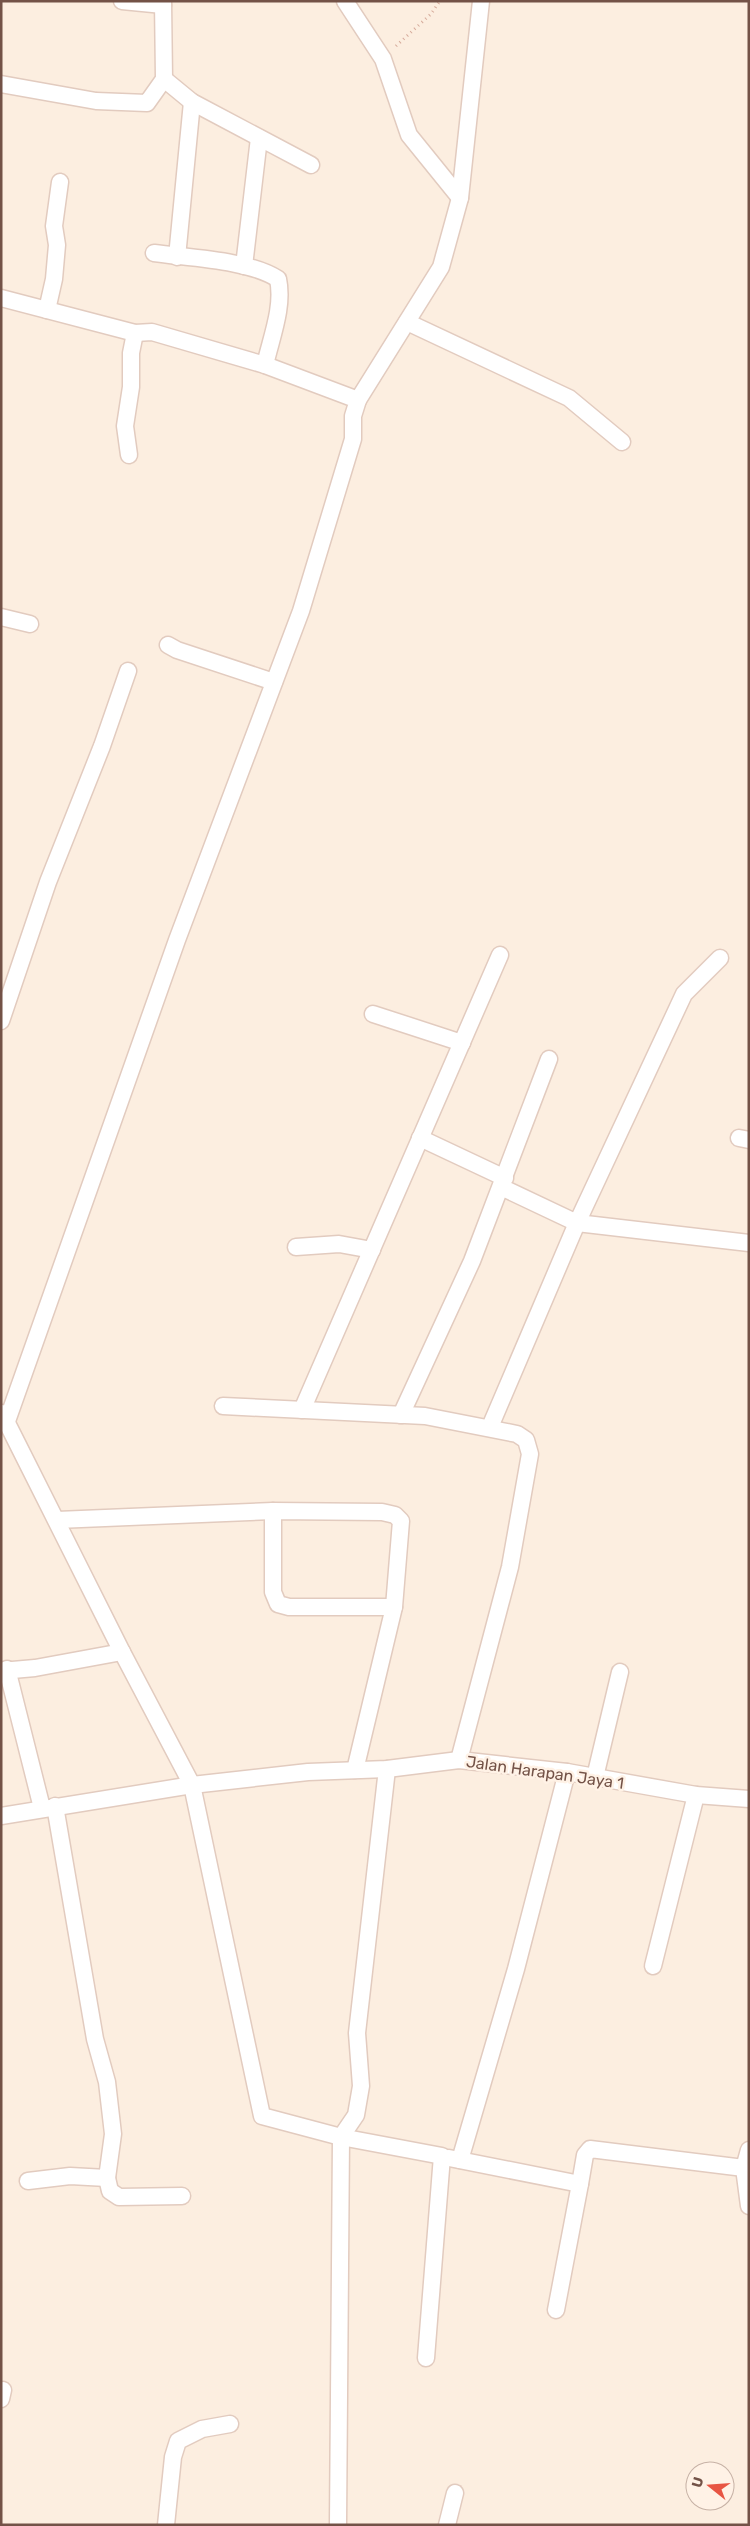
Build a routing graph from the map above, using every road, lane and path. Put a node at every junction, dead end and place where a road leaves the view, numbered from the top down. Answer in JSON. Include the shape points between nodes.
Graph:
{"nodes":[{"id":1,"x":122,"y":1,"type":"edge"},
{"id":2,"x":345,"y":1,"type":"edge"},
{"id":3,"x":440,"y":1,"type":"edge"},
{"id":4,"x":481,"y":1,"type":"edge"},
{"id":5,"x":163,"y":3,"type":"edge"},
{"id":6,"x":383,"y":59,"type":"junction"},
{"id":7,"x":164,"y":79,"type":"junction"},
{"id":8,"x":1,"y":84,"type":"edge"},
{"id":9,"x":192,"y":102,"type":"junction"},
{"id":10,"x":259,"y":138,"type":"junction"},
{"id":11,"x":311,"y":166,"type":"dead end"},
{"id":12,"x":60,"y":182,"type":"dead end"},
{"id":13,"x":460,"y":198,"type":"junction"},
{"id":14,"x":154,"y":254,"type":"dead end"},
{"id":15,"x":177,"y":257,"type":"junction"},
{"id":16,"x":244,"y":266,"type":"junction"},
{"id":17,"x":1,"y":298,"type":"edge"},
{"id":18,"x":47,"y":310,"type":"junction"},
{"id":19,"x":407,"y":322,"type":"junction"},
{"id":20,"x":135,"y":333,"type":"junction"},
{"id":21,"x":265,"y":365,"type":"junction"},
{"id":22,"x":358,"y":400,"type":"junction"},
{"id":23,"x":622,"y":442,"type":"dead end"},
{"id":24,"x":129,"y":455,"type":"dead end"},
{"id":25,"x":1,"y":617,"type":"edge"},
{"id":26,"x":30,"y":624,"type":"dead end"},
{"id":27,"x":168,"y":645,"type":"dead end"},
{"id":28,"x":128,"y":671,"type":"dead end"},
{"id":29,"x":274,"y":682,"type":"junction"},
{"id":30,"x":500,"y":955,"type":"dead end"},
{"id":31,"x":720,"y":958,"type":"dead end"},
{"id":32,"x":373,"y":1014,"type":"dead end"},
{"id":33,"x":1,"y":1021,"type":"edge"},
{"id":34,"x":462,"y":1043,"type":"junction"},
{"id":35,"x":549,"y":1059,"type":"dead end"},
{"id":36,"x":420,"y":1138,"type":"junction"},
{"id":37,"x":503,"y":1182,"type":"junction"},
{"id":38,"x":577,"y":1224,"type":"junction"},
{"id":39,"x":749,"y":1243,"type":"edge"},
{"id":40,"x":296,"y":1247,"type":"dead end"},
{"id":41,"x":372,"y":1250,"type":"junction"},
{"id":42,"x":224,"y":1406,"type":"dead end"},
{"id":43,"x":302,"y":1410,"type":"junction"},
{"id":44,"x":402,"y":1415,"type":"junction"},
{"id":45,"x":4,"y":1416,"type":"edge"},
{"id":46,"x":490,"y":1428,"type":"junction"},
{"id":47,"x":273,"y":1511,"type":"junction"},
{"id":48,"x":57,"y":1520,"type":"junction"},
{"id":49,"x":394,"y":1607,"type":"junction"},
{"id":50,"x":122,"y":1652,"type":"junction"},
{"id":51,"x":4,"y":1670,"type":"edge"},
{"id":52,"x":620,"y":1672,"type":"dead end"},
{"id":53,"x":459,"y":1760,"type":"junction"},
{"id":54,"x":387,"y":1769,"type":"junction"},
{"id":55,"x":354,"y":1770,"type":"junction"},
{"id":56,"x":567,"y":1772,"type":"junction"},
{"id":57,"x":595,"y":1777,"type":"junction"},
{"id":58,"x":192,"y":1785,"type":"junction"},
{"id":59,"x":696,"y":1795,"type":"junction"},
{"id":60,"x":749,"y":1799,"type":"edge"},
{"id":61,"x":49,"y":1807,"type":"junction"},
{"id":62,"x":1,"y":1816,"type":"edge"},
{"id":63,"x":653,"y":1966,"type":"dead end"},
{"id":64,"x":341,"y":2137,"type":"junction"},
{"id":65,"x":749,"y":2150,"type":"edge"},
{"id":66,"x":442,"y":2156,"type":"junction"},
{"id":67,"x":460,"y":2160,"type":"junction"},
{"id":68,"x":744,"y":2168,"type":"junction"},
{"id":69,"x":107,"y":2178,"type":"junction"},
{"id":70,"x":28,"y":2181,"type":"dead end"},
{"id":71,"x":580,"y":2184,"type":"junction"},
{"id":72,"x":182,"y":2196,"type":"dead end"},
{"id":73,"x":749,"y":2206,"type":"edge"},
{"id":74,"x":556,"y":2310,"type":"dead end"},
{"id":75,"x":426,"y":2358,"type":"dead end"},
{"id":76,"x":230,"y":2424,"type":"dead end"},
{"id":77,"x":455,"y":2493,"type":"dead end"},
{"id":78,"x":166,"y":2525,"type":"edge"},
{"id":79,"x":338,"y":2525,"type":"edge"},
{"id":80,"x":447,"y":2525,"type":"edge"}],
"edges":[{"from":1,"to":5,"type":"street"},
{"from":2,"to":6,"type":"street"},
{"from":3,"to":6,"type":"path","via":[[431,14]]},
{"from":4,"to":13,"type":"street"},
{"from":5,"to":7,"type":"street"},
{"from":6,"to":13,"type":"street","via":[[409,135]]},
{"from":7,"to":8,"type":"street","via":[[148,102],[96,101]]},
{"from":7,"to":9,"type":"street"},
{"from":9,"to":10,"type":"street"},
{"from":9,"to":15,"type":"street"},
{"from":10,"to":11,"type":"street"},
{"from":10,"to":16,"type":"street"},
{"from":12,"to":18,"type":"street","via":[[54,226],[57,245]]},
{"from":13,"to":19,"type":"street","via":[[441,267]]},
{"from":14,"to":15,"type":"street"},
{"from":15,"to":16,"type":"street"},
{"from":16,"to":21,"type":"street","via":[[267,272],[278,279],[278,309]]},
{"from":17,"to":18,"type":"street"},
{"from":18,"to":20,"type":"street"},
{"from":19,"to":22,"type":"street"},
{"from":19,"to":23,"type":"street","via":[[569,398]]},
{"from":20,"to":21,"type":"street","via":[[152,332]]},
{"from":20,"to":24,"type":"street","via":[[125,426]]},
{"from":21,"to":22,"type":"street"},
{"from":22,"to":29,"type":"street","via":[[353,416],[353,439],[301,611]]},
{"from":25,"to":26,"type":"street"},
{"from":27,"to":29,"type":"street"},
{"from":28,"to":33,"type":"street","via":[[48,882]]},
{"from":29,"to":45,"type":"street"},
{"from":30,"to":34,"type":"street"},
{"from":31,"to":38,"type":"street","via":[[684,994]]},
{"from":32,"to":34,"type":"street"},
{"from":34,"to":36,"type":"street"},
{"from":35,"to":37,"type":"street"},
{"from":36,"to":37,"type":"street"},
{"from":36,"to":41,"type":"street"},
{"from":37,"to":38,"type":"street"},
{"from":37,"to":44,"type":"street","via":[[472,1260]]},
{"from":38,"to":39,"type":"street"},
{"from":38,"to":46,"type":"street"},
{"from":40,"to":41,"type":"street","via":[[339,1244]]},
{"from":41,"to":43,"type":"street"},
{"from":42,"to":43,"type":"street"},
{"from":43,"to":44,"type":"street"},
{"from":44,"to":46,"type":"street"},
{"from":45,"to":48,"type":"street"},
{"from":46,"to":53,"type":"street","via":[[518,1434],[526,1440],[530,1454],[510,1567]]},
{"from":47,"to":48,"type":"street"},
{"from":47,"to":49,"type":"street","via":[[272,1592],[278,1604],[289,1607]]},
{"from":47,"to":49,"type":"street","via":[[362,1511],[396,1515],[401,1521]]},
{"from":48,"to":50,"type":"street"},
{"from":49,"to":55,"type":"street"},
{"from":50,"to":51,"type":"street","via":[[35,1668]]},
{"from":50,"to":58,"type":"street"},
{"from":51,"to":61,"type":"street"},
{"from":52,"to":57,"type":"street"},
{"from":53,"to":54,"type":"street","name":"Jalan Harapan Jaya 1"},
{"from":53,"to":56,"type":"street","name":"Jalan Harapan Jaya 1"},
{"from":54,"to":55,"type":"street","name":"Jalan Harapan Jaya 1"},
{"from":54,"to":64,"type":"street","via":[[357,2033],[361,2086],[356,2115]]},
{"from":55,"to":58,"type":"street","name":"Jalan Harapan Jaya 1"},
{"from":56,"to":57,"type":"street","name":"Jalan Harapan Jaya 1"},
{"from":56,"to":67,"type":"street","via":[[516,1970]]},
{"from":57,"to":59,"type":"street","name":"Jalan Harapan Jaya 1"},
{"from":58,"to":61,"type":"street","name":"Jalan Harapan Jaya 1"},
{"from":58,"to":64,"type":"street","via":[[262,2116]]},
{"from":59,"to":60,"type":"street","name":"Jalan Harapan Jaya 1"},
{"from":59,"to":63,"type":"street"},
{"from":61,"to":62,"type":"street","name":"Jalan Harapan Jaya 1"},
{"from":61,"to":69,"type":"street","via":[[94,2039],[107,2082],[113,2134]]},
{"from":64,"to":66,"type":"street"},
{"from":64,"to":79,"type":"street"},
{"from":65,"to":68,"type":"street"},
{"from":66,"to":67,"type":"street"},
{"from":66,"to":75,"type":"street"},
{"from":67,"to":71,"type":"street"},
{"from":68,"to":71,"type":"street","via":[[590,2149],[585,2155]]},
{"from":68,"to":73,"type":"street"},
{"from":69,"to":70,"type":"street","via":[[70,2176]]},
{"from":69,"to":72,"type":"street","via":[[110,2191],[119,2198]]},
{"from":71,"to":74,"type":"street"},
{"from":76,"to":78,"type":"street","via":[[202,2429],[178,2441],[173,2457]]},
{"from":77,"to":80,"type":"street"}]}
